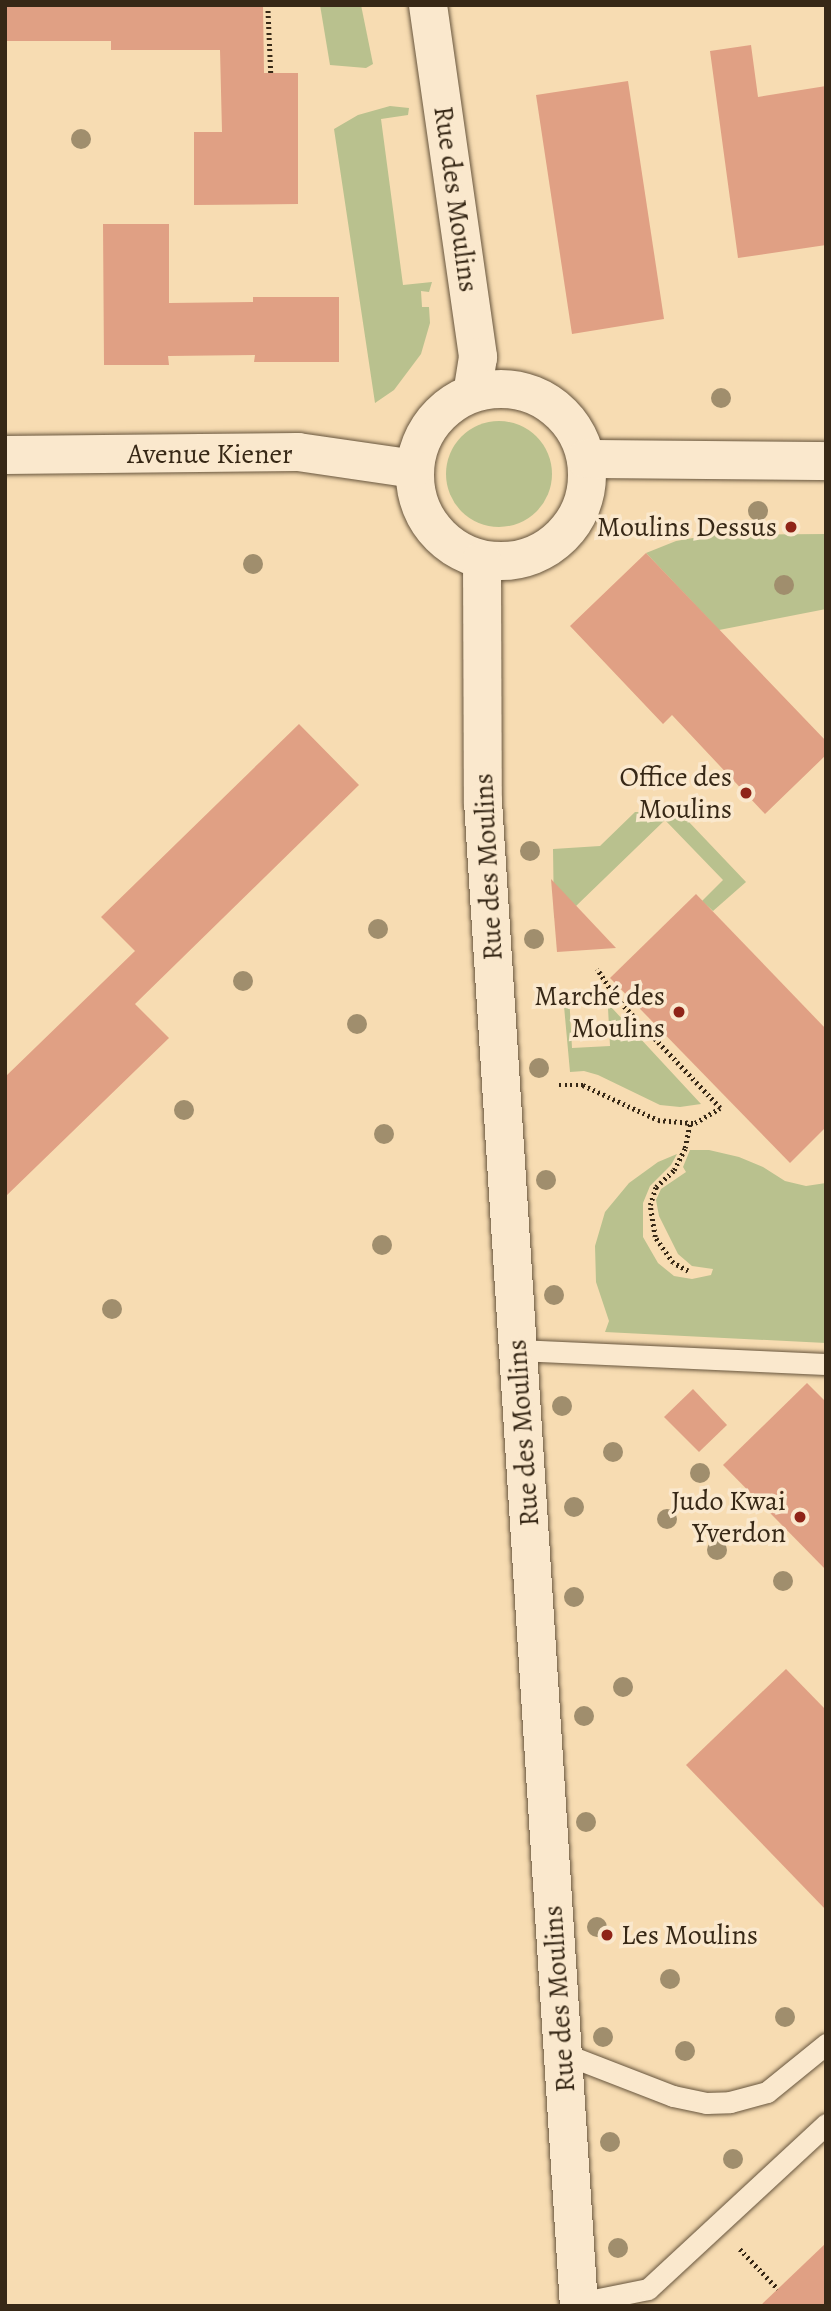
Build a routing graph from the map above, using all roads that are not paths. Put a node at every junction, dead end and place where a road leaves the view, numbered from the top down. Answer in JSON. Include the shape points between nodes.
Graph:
{"nodes":[{"id":1,"x":428,"y":5,"type":"edge"},
{"id":2,"x":472,"y":393,"type":"junction"},
{"id":3,"x":5,"y":455,"type":"edge"},
{"id":4,"x":586,"y":459,"type":"junction"},
{"id":5,"x":826,"y":461,"type":"edge"},
{"id":6,"x":414,"y":469,"type":"junction"},
{"id":7,"x":482,"y":560,"type":"junction"},
{"id":8,"x":517,"y":1350,"type":"junction"},
{"id":9,"x":826,"y":1364,"type":"edge"},
{"id":10,"x":826,"y":2044,"type":"edge"},
{"id":11,"x":562,"y":2053,"type":"junction"},
{"id":12,"x":826,"y":2124,"type":"edge"},
{"id":13,"x":579,"y":2305,"type":"edge"}],
"edges":[{"from":1,"to":2,"type":"street","name":"Rue des Moulins","via":[[449,75],[478,357]]},
{"from":2,"to":4,"type":"street","via":[[502,388],[531,394],[557,408],[576,432]]},
{"from":2,"to":6,"type":"street","via":[[432,422]]},
{"from":3,"to":6,"type":"street","name":"Avenue Kiener","via":[[299,452]]},
{"from":4,"to":5,"type":"street"},
{"from":4,"to":7,"type":"street","via":[[587,487],[578,515],[561,538],[538,554]]},
{"from":6,"to":7,"type":"street","via":[[416,496],[427,521],[449,546]]},
{"from":7,"to":8,"type":"street","name":"Rue des Moulins","via":[[483,802]]},
{"from":8,"to":9,"type":"lane"},
{"from":8,"to":11,"type":"street","name":"Rue des Moulins"},
{"from":10,"to":11,"type":"lane","via":[[767,2092],[706,2103],[673,2096]]},
{"from":11,"to":13,"type":"street","name":"Rue des Moulins"},
{"from":12,"to":13,"type":"lane","via":[[648,2289]]}]}
